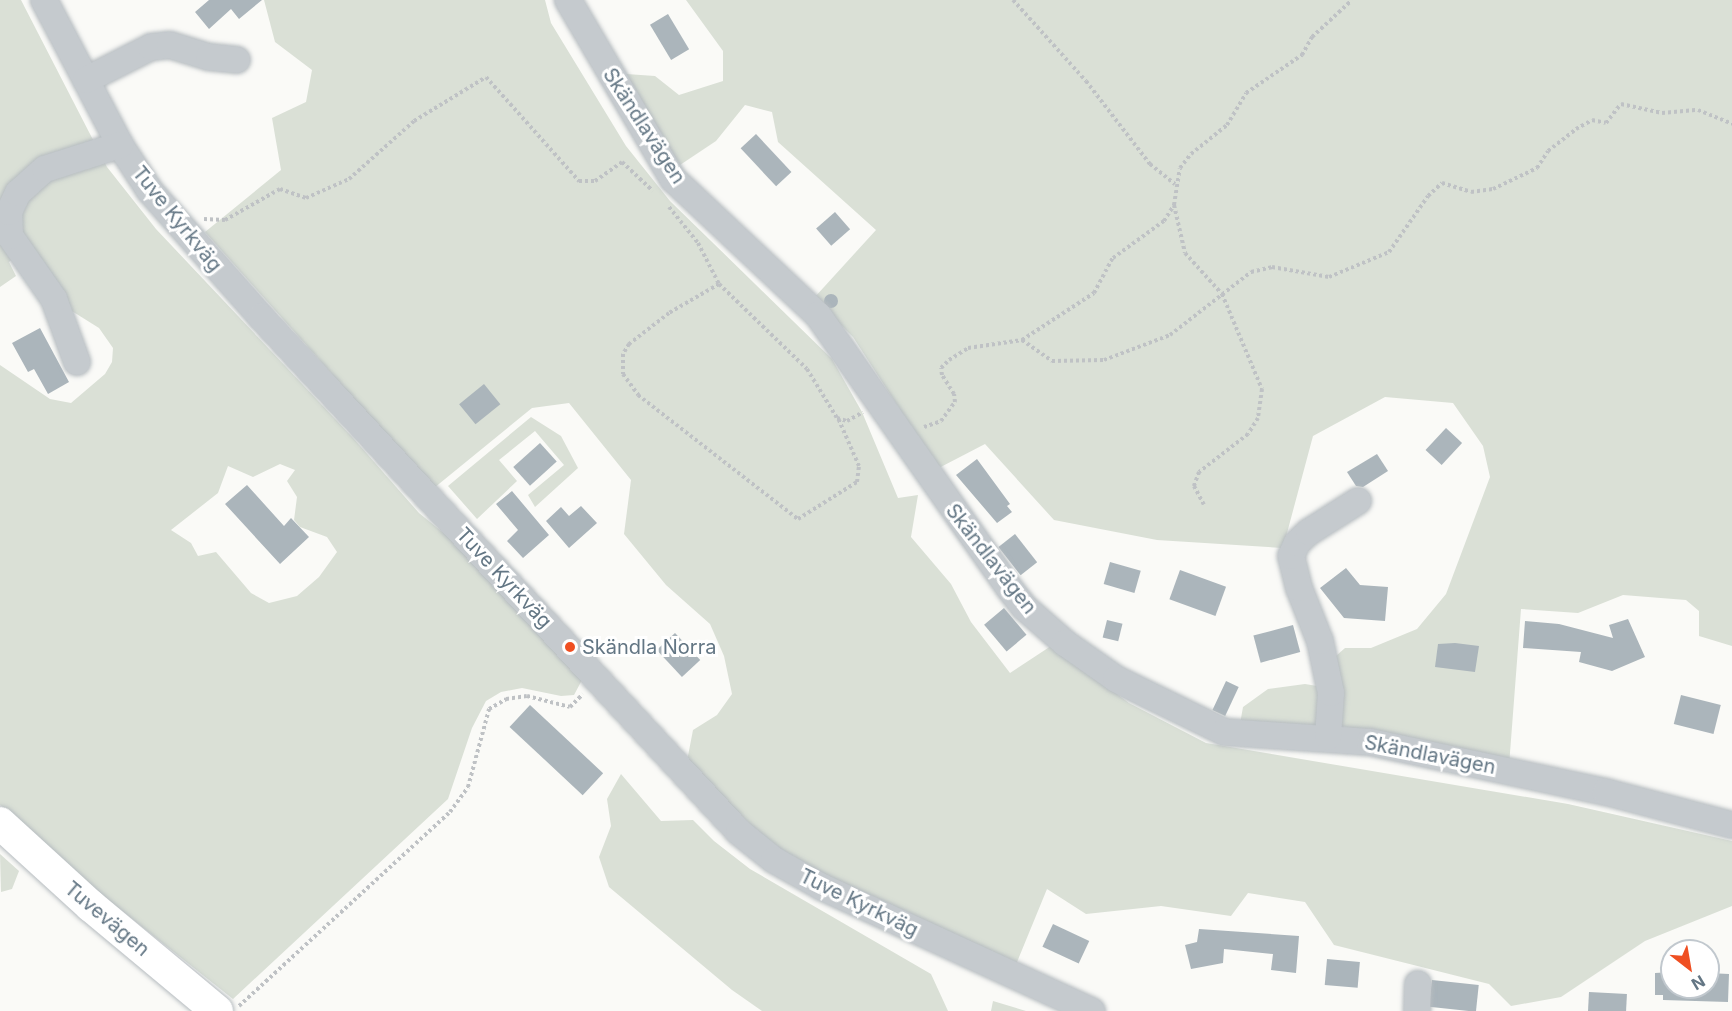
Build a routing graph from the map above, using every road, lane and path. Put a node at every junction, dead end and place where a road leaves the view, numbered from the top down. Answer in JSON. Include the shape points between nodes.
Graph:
{"nodes":[{"id":1,"x":44,"y":0,"type":"edge"},
{"id":2,"x":568,"y":0,"type":"edge"},
{"id":3,"x":1013,"y":0,"type":"edge"},
{"id":4,"x":1352,"y":0,"type":"edge"},
{"id":5,"x":237,"y":60,"type":"dead end"},
{"id":6,"x":86,"y":80,"type":"junction"},
{"id":7,"x":1732,"y":124,"type":"edge"},
{"id":8,"x":120,"y":145,"type":"junction"},
{"id":9,"x":1175,"y":184,"type":"junction"},
{"id":10,"x":657,"y":195,"type":"dead end"},
{"id":11,"x":665,"y":203,"type":"dead end"},
{"id":12,"x":1174,"y":205,"type":"junction"},
{"id":13,"x":186,"y":232,"type":"junction"},
{"id":14,"x":719,"y":284,"type":"junction"},
{"id":15,"x":1222,"y":294,"type":"junction"},
{"id":16,"x":1022,"y":340,"type":"junction"},
{"id":17,"x":77,"y":362,"type":"dead end"},
{"id":18,"x":876,"y":398,"type":"junction"},
{"id":19,"x":837,"y":418,"type":"junction"},
{"id":20,"x":918,"y":426,"type":"dead end"},
{"id":21,"x":1358,"y":501,"type":"dead end"},
{"id":22,"x":1204,"y":505,"type":"dead end"},
{"id":23,"x":598,"y":679,"type":"junction"},
{"id":24,"x":1328,"y":737,"type":"junction"},
{"id":25,"x":0,"y":823,"type":"edge"},
{"id":26,"x":1732,"y":825,"type":"edge"},
{"id":27,"x":1418,"y":984,"type":"dead end"},
{"id":28,"x":217,"y":1011,"type":"edge"},
{"id":29,"x":234,"y":1011,"type":"edge"},
{"id":30,"x":1092,"y":1011,"type":"edge"},
{"id":31,"x":1417,"y":1011,"type":"edge"}],
"edges":[{"from":1,"to":6,"type":"street","name":"Tuve Kyrkväg"},
{"from":2,"to":18,"type":"street","name":"Skändlavägen","via":[[673,179],[811,308]]},
{"from":3,"to":9,"type":"path","via":[[1086,81],[1149,164]]},
{"from":4,"to":9,"type":"path","via":[[1312,37],[1302,55],[1246,93],[1227,125],[1180,168]]},
{"from":5,"to":6,"type":"street","via":[[209,57],[170,45],[151,47]]},
{"from":6,"to":8,"type":"street","name":"Tuve Kyrkväg"},
{"from":7,"to":15,"type":"path","via":[[1698,110],[1662,113],[1621,104],[1606,123],[1592,120],[1576,129],[1548,151],[1537,168],[1493,189],[1471,192],[1442,183],[1428,196],[1389,252],[1354,263],[1329,277],[1272,267],[1251,272]]},
{"from":8,"to":13,"type":"street","name":"Tuve Kyrkväg","via":[[150,191]]},
{"from":8,"to":17,"type":"street","via":[[45,169],[22,188],[9,212],[10,236],[54,299]]},
{"from":9,"to":12,"type":"path"},
{"from":10,"to":13,"type":"path","via":[[622,162],[595,181],[579,181],[486,77],[414,121],[349,179],[306,198],[280,189],[225,220],[198,218]]},
{"from":11,"to":14,"type":"path","via":[[698,243]]},
{"from":12,"to":15,"type":"path","via":[[1185,253]]},
{"from":12,"to":16,"type":"path","via":[[1164,220],[1113,258],[1094,293]]},
{"from":13,"to":23,"type":"street","name":"Tuve Kyrkväg"},
{"from":14,"to":19,"type":"path","via":[[807,369]]},
{"from":14,"to":19,"type":"path","via":[[669,313],[629,344],[623,354],[623,374],[638,395],[798,519],[857,483],[859,466]]},
{"from":15,"to":16,"type":"path","via":[[1170,335],[1104,360],[1052,361]]},
{"from":15,"to":22,"type":"path","via":[[1262,389],[1262,406],[1248,434],[1199,472],[1194,486]]},
{"from":16,"to":20,"type":"path","via":[[968,348],[949,360],[941,368],[954,394],[952,410],[930,428]]},
{"from":18,"to":19,"type":"path","via":[[858,418]]},
{"from":18,"to":24,"type":"street","name":"Skändlavägen","via":[[1010,589],[1024,607],[1065,643],[1155,700],[1224,732]]},
{"from":21,"to":24,"type":"street","via":[[1309,532],[1297,543],[1292,556],[1299,588],[1320,641],[1331,693]]},
{"from":23,"to":29,"type":"path","via":[[570,707],[527,696],[506,699],[489,709],[468,787],[450,812]]},
{"from":23,"to":30,"type":"street","name":"Tuve Kyrkväg","via":[[717,810],[774,860],[846,899]]},
{"from":24,"to":26,"type":"street","name":"Skändlavägen","via":[[1531,775]]},
{"from":25,"to":28,"type":"main road","name":"Tuvevägen","via":[[91,906]]},
{"from":27,"to":31,"type":"street"}]}
